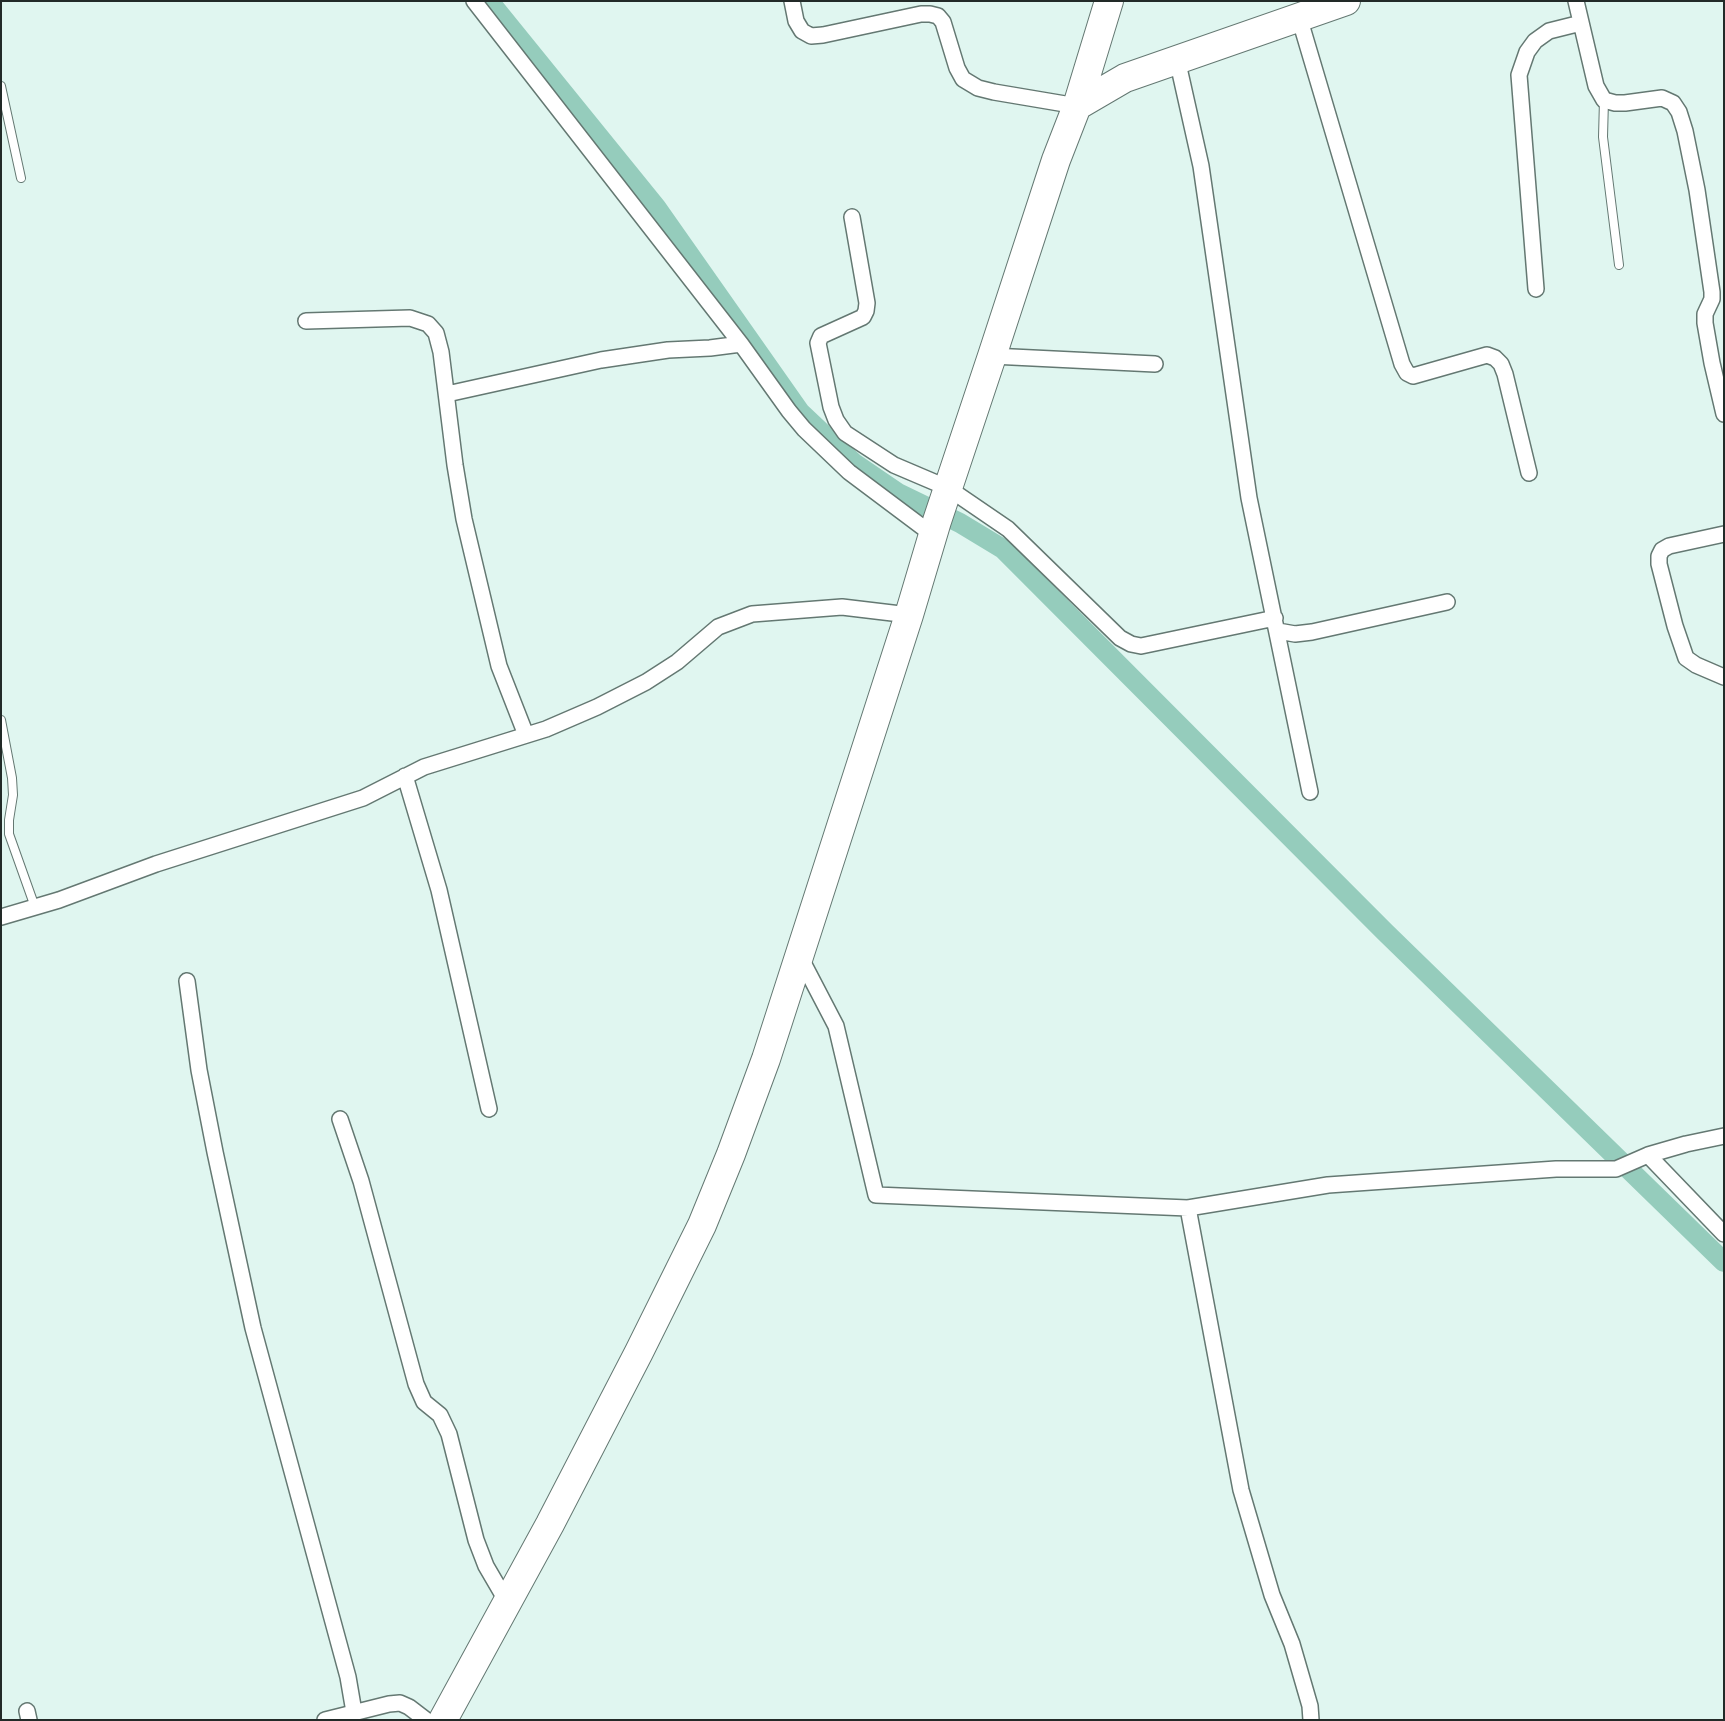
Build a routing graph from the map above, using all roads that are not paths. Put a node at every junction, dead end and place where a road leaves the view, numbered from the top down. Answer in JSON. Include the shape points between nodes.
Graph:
{"nodes":[{"id":1,"x":474,"y":1,"type":"edge"},
{"id":2,"x":792,"y":1,"type":"edge"},
{"id":3,"x":1109,"y":1,"type":"edge"},
{"id":4,"x":1346,"y":1,"type":"edge"},
{"id":5,"x":1576,"y":1,"type":"edge"},
{"id":6,"x":1300,"y":17,"type":"junction"},
{"id":7,"x":1581,"y":23,"type":"junction"},
{"id":8,"x":1177,"y":59,"type":"junction"},
{"id":9,"x":1,"y":86,"type":"edge"},
{"id":10,"x":1604,"y":100,"type":"junction"},
{"id":11,"x":1077,"y":106,"type":"junction"},
{"id":12,"x":22,"y":178,"type":"dead end"},
{"id":13,"x":852,"y":216,"type":"dead end"},
{"id":14,"x":1619,"y":265,"type":"dead end"},
{"id":15,"x":1536,"y":289,"type":"dead end"},
{"id":16,"x":306,"y":321,"type":"dead end"},
{"id":17,"x":741,"y":344,"type":"junction"},
{"id":18,"x":992,"y":356,"type":"junction"},
{"id":19,"x":1154,"y":364,"type":"dead end"},
{"id":20,"x":447,"y":394,"type":"junction"},
{"id":21,"x":1724,"y":414,"type":"edge"},
{"id":22,"x":1529,"y":473,"type":"dead end"},
{"id":23,"x":946,"y":492,"type":"junction"},
{"id":24,"x":935,"y":528,"type":"junction"},
{"id":25,"x":1724,"y":534,"type":"edge"},
{"id":26,"x":1447,"y":602,"type":"dead end"},
{"id":27,"x":909,"y":615,"type":"junction"},
{"id":28,"x":1276,"y":625,"type":"junction"},
{"id":29,"x":1724,"y":678,"type":"edge"},
{"id":30,"x":1,"y":720,"type":"edge"},
{"id":31,"x":526,"y":735,"type":"junction"},
{"id":32,"x":405,"y":776,"type":"junction"},
{"id":33,"x":1310,"y":792,"type":"dead end"},
{"id":34,"x":35,"y":907,"type":"junction"},
{"id":35,"x":1,"y":917,"type":"edge"},
{"id":36,"x":799,"y":955,"type":"junction"},
{"id":37,"x":187,"y":981,"type":"dead end"},
{"id":38,"x":489,"y":1109,"type":"dead end"},
{"id":39,"x":340,"y":1118,"type":"dead end"},
{"id":40,"x":1724,"y":1136,"type":"edge"},
{"id":41,"x":1643,"y":1157,"type":"junction"},
{"id":42,"x":1188,"y":1208,"type":"junction"},
{"id":43,"x":1724,"y":1234,"type":"edge"},
{"id":44,"x":507,"y":1602,"type":"junction"},
{"id":45,"x":354,"y":1712,"type":"junction"},
{"id":46,"x":324,"y":1720,"type":"edge"},
{"id":47,"x":426,"y":1720,"type":"edge"},
{"id":48,"x":443,"y":1720,"type":"edge"},
{"id":49,"x":1312,"y":1720,"type":"edge"}],
"edges":[{"from":1,"to":17,"type":"street"},
{"from":2,"to":11,"type":"street","via":[[796,21],[802,31],[811,36],[921,14],[938,16],[963,79],[994,92]]},
{"from":3,"to":11,"type":"highway"},
{"from":4,"to":6,"type":"highway"},
{"from":5,"to":7,"type":"street"},
{"from":6,"to":8,"type":"highway"},
{"from":6,"to":22,"type":"street","via":[[1402,364],[1413,376],[1487,355],[1501,364]]},
{"from":7,"to":10,"type":"street","via":[[1596,86]]},
{"from":7,"to":15,"type":"street","via":[[1549,31],[1535,41],[1527,52],[1520,74]]},
{"from":8,"to":11,"type":"highway","via":[[1125,78]]},
{"from":8,"to":28,"type":"street","via":[[1201,166],[1249,498]]},
{"from":9,"to":12,"type":"lane"},
{"from":10,"to":14,"type":"lane","via":[[1603,137]]},
{"from":10,"to":21,"type":"street","via":[[1625,103],[1662,98],[1673,103],[1679,112],[1697,190],[1712,292],[1704,323]]},
{"from":11,"to":18,"type":"highway"},
{"from":13,"to":23,"type":"street","via":[[867,303],[862,317],[821,336],[818,343],[831,407],[846,433],[894,465]]},
{"from":16,"to":20,"type":"street","via":[[410,318],[428,324],[436,333],[442,352]]},
{"from":17,"to":20,"type":"street","via":[[600,360]]},
{"from":17,"to":24,"type":"street","via":[[789,411],[849,472]]},
{"from":18,"to":19,"type":"street"},
{"from":18,"to":23,"type":"highway"},
{"from":20,"to":31,"type":"street","via":[[464,520],[499,666]]},
{"from":23,"to":24,"type":"highway"},
{"from":23,"to":28,"type":"street","via":[[1008,529],[1120,638],[1131,644],[1141,646]]},
{"from":24,"to":27,"type":"highway"},
{"from":25,"to":29,"type":"street","via":[[1669,546],[1662,550],[1659,564],[1686,658]]},
{"from":26,"to":28,"type":"street","via":[[1312,632],[1295,634]]},
{"from":27,"to":31,"type":"street","via":[[842,606],[752,614],[718,627],[677,662],[622,695]]},
{"from":27,"to":36,"type":"highway"},
{"from":28,"to":33,"type":"street"},
{"from":30,"to":34,"type":"lane","via":[[12,778],[9,834]]},
{"from":31,"to":32,"type":"street"},
{"from":32,"to":34,"type":"street","via":[[363,798],[156,864]]},
{"from":32,"to":38,"type":"street","via":[[439,890]]},
{"from":34,"to":35,"type":"street"},
{"from":36,"to":42,"type":"street","via":[[836,1026],[876,1196]]},
{"from":36,"to":44,"type":"highway","via":[[766,1059],[702,1225]]},
{"from":37,"to":45,"type":"street","via":[[214,1152],[253,1328],[348,1677]]},
{"from":39,"to":44,"type":"street","via":[[361,1181],[416,1384],[424,1402],[440,1415],[449,1434],[476,1540],[486,1566]]},
{"from":40,"to":41,"type":"street"},
{"from":41,"to":42,"type":"street","via":[[1616,1169],[1556,1168],[1328,1185]]},
{"from":41,"to":43,"type":"street"},
{"from":42,"to":49,"type":"street","via":[[1241,1490],[1272,1595],[1292,1644]]},
{"from":44,"to":48,"type":"highway"},
{"from":45,"to":46,"type":"street"},
{"from":45,"to":47,"type":"street","via":[[400,1703]]}]}
